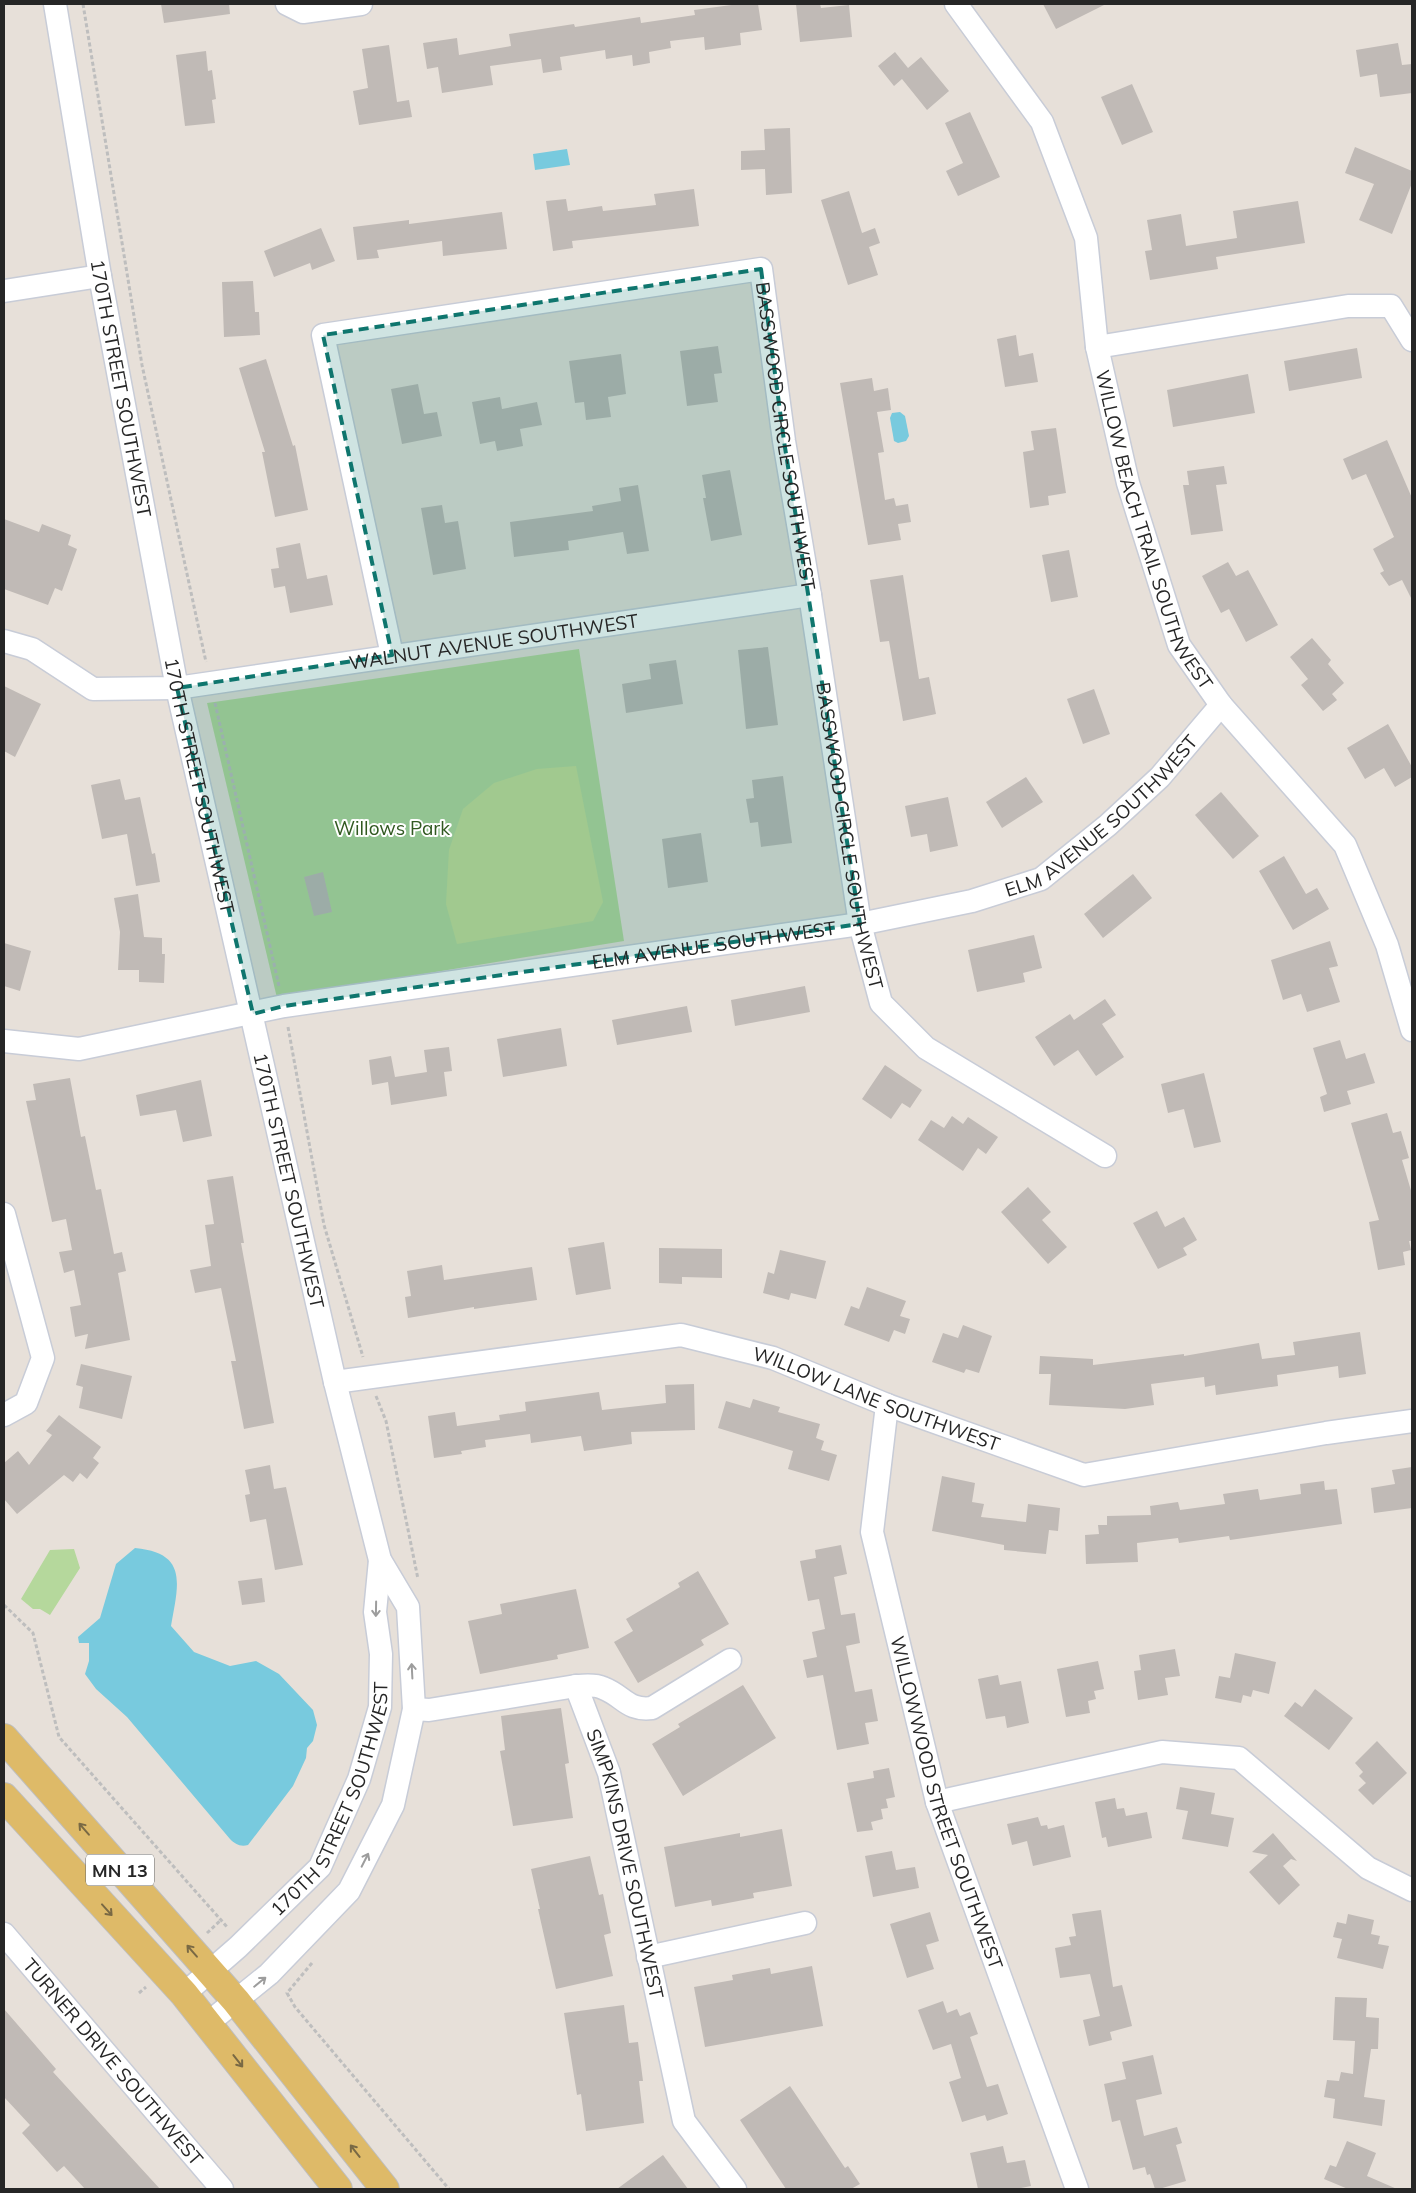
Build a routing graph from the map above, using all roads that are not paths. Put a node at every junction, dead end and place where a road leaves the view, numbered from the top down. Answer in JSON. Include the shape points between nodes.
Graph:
{"nodes":[{"id":1,"x":55,"y":4,"type":"edge"},
{"id":2,"x":287,"y":4,"type":"edge"},
{"id":3,"x":361,"y":4,"type":"edge"},
{"id":4,"x":956,"y":4,"type":"edge"},
{"id":5,"x":100,"y":276,"type":"junction"},
{"id":6,"x":4,"y":291,"type":"edge"},
{"id":7,"x":1412,"y":340,"type":"edge"},
{"id":8,"x":1097,"y":346,"type":"junction"},
{"id":9,"x":810,"y":595,"type":"junction"},
{"id":10,"x":4,"y":641,"type":"edge"},
{"id":11,"x":392,"y":655,"type":"junction"},
{"id":12,"x":177,"y":688,"type":"junction"},
{"id":13,"x":1221,"y":705,"type":"junction"},
{"id":14,"x":860,"y":924,"type":"junction"},
{"id":15,"x":253,"y":1014,"type":"junction"},
{"id":16,"x":1412,"y":1030,"type":"edge"},
{"id":17,"x":4,"y":1041,"type":"edge"},
{"id":18,"x":1105,"y":1156,"type":"dead end"},
{"id":19,"x":4,"y":1214,"type":"edge"},
{"id":20,"x":335,"y":1382,"type":"junction"},
{"id":21,"x":887,"y":1404,"type":"junction"},
{"id":22,"x":4,"y":1415,"type":"edge"},
{"id":23,"x":1412,"y":1421,"type":"edge"},
{"id":24,"x":380,"y":1560,"type":"junction"},
{"id":25,"x":730,"y":1660,"type":"dead end"},
{"id":26,"x":576,"y":1686,"type":"junction"},
{"id":27,"x":414,"y":1709,"type":"junction"},
{"id":28,"x":4,"y":1738,"type":"edge"},
{"id":29,"x":4,"y":1796,"type":"edge"},
{"id":30,"x":937,"y":1802,"type":"junction"},
{"id":31,"x":1412,"y":1890,"type":"edge"},
{"id":32,"x":805,"y":1923,"type":"dead end"},
{"id":33,"x":4,"y":1934,"type":"edge"},
{"id":34,"x":648,"y":1957,"type":"junction"},
{"id":35,"x":210,"y":1971,"type":"junction"},
{"id":36,"x":184,"y":1994,"type":"junction"},
{"id":37,"x":236,"y":2001,"type":"junction"},
{"id":38,"x":208,"y":2023,"type":"junction"},
{"id":39,"x":222,"y":2189,"type":"edge"},
{"id":40,"x":338,"y":2189,"type":"edge"},
{"id":41,"x":385,"y":2189,"type":"edge"},
{"id":42,"x":734,"y":2189,"type":"edge"},
{"id":43,"x":1076,"y":2189,"type":"edge"}],
"edges":[{"from":1,"to":5,"type":"street","name":"170TH STREET SOUTHWEST"},
{"from":2,"to":3,"type":"street","via":[[303,12]]},
{"from":4,"to":8,"type":"street","name":"WILLOW BEACH TRAIL SOUTHWEST","via":[[1042,122],[1086,238]]},
{"from":5,"to":6,"type":"street"},
{"from":5,"to":12,"type":"street","name":"170TH STREET SOUTHWEST"},
{"from":7,"to":8,"type":"street","via":[[1391,306],[1348,306]]},
{"from":8,"to":13,"type":"street","name":"WILLOW BEACH TRAIL SOUTHWEST","via":[[1128,482],[1179,645]]},
{"from":9,"to":11,"type":"street","name":"WALNUT AVENUE SOUTHWEST"},
{"from":9,"to":11,"type":"street","name":"BASSWOOD CIRCLE SOUTHWEST","via":[[784,441],[761,269],[323,335]]},
{"from":9,"to":14,"type":"street","name":"BASSWOOD CIRCLE SOUTHWEST"},
{"from":10,"to":12,"type":"street","name":"WALNUT AVENUE SOUTHWEST","via":[[32,649],[93,689]]},
{"from":11,"to":12,"type":"street","name":"WALNUT AVENUE SOUTHWEST"},
{"from":12,"to":15,"type":"street","name":"170TH STREET SOUTHWEST"},
{"from":13,"to":14,"type":"street","name":"ELM AVENUE SOUTHWEST","via":[[1160,777],[1108,825],[1041,879],[972,901]]},
{"from":13,"to":16,"type":"street","name":"WILLOW BEACH TRAIL SOUTHWEST","via":[[1345,846],[1387,945]]},
{"from":14,"to":15,"type":"street","name":"ELM AVENUE SOUTHWEST","via":[[284,1006]]},
{"from":14,"to":18,"type":"street","name":"BASSWOOD CIRCLE SOUTHWEST","via":[[881,1003],[926,1048]]},
{"from":15,"to":17,"type":"street","name":"ELM AVENUE SOUTHWEST","via":[[80,1049]]},
{"from":15,"to":20,"type":"street","name":"170TH STREET SOUTHWEST"},
{"from":19,"to":22,"type":"street","via":[[43,1358],[26,1403]]},
{"from":20,"to":21,"type":"street","name":"WILLOW LANE SOUTHWEST","via":[[681,1335],[773,1358]]},
{"from":20,"to":24,"type":"street","name":"170TH STREET SOUTHWEST"},
{"from":21,"to":23,"type":"street","name":"WILLOW LANE SOUTHWEST","via":[[1084,1475],[1326,1432]]},
{"from":21,"to":30,"type":"street","name":"WILLOWWOOD STREET SOUTHWEST","via":[[872,1532]]},
{"from":27,"to":24,"type":"street","name":"170TH STREET SOUTHWEST","one_way":true,"via":[[408,1607]]},
{"from":24,"to":35,"type":"street","name":"170TH STREET SOUTHWEST","one_way":true,"via":[[375,1612],[381,1654],[380,1707],[359,1779],[320,1867]]},
{"from":25,"to":26,"type":"street","via":[[652,1708],[634,1707],[603,1688]]},
{"from":26,"to":27,"type":"street","via":[[429,1710]]},
{"from":26,"to":34,"type":"street","name":"SIMPKINS DRIVE SOUTHWEST","via":[[608,1773]]},
{"from":37,"to":27,"type":"street","name":"170TH STREET SOUTHWEST","one_way":true,"via":[[269,1974],[349,1891],[393,1805]]},
{"from":35,"to":28,"type":"main road","number":"MN 13","one_way":true},
{"from":29,"to":36,"type":"main road","number":"MN 13","one_way":true},
{"from":30,"to":31,"type":"street","via":[[1162,1752],[1239,1758],[1368,1868]]},
{"from":30,"to":43,"type":"street","name":"WILLOWWOOD STREET SOUTHWEST"},
{"from":32,"to":34,"type":"street"},
{"from":33,"to":39,"type":"street","name":"TURNER DRIVE SOUTHWEST"},
{"from":34,"to":42,"type":"street","name":"SIMPKINS DRIVE SOUTHWEST","via":[[684,2122]]},
{"from":35,"to":36,"type":"street","name":"170TH STREET SOUTHWEST"},
{"from":35,"to":37,"type":"main road","number":"MN 13"},
{"from":36,"to":38,"type":"main road","number":"MN 13"},
{"from":37,"to":38,"type":"street","name":"170TH STREET SOUTHWEST"},
{"from":41,"to":37,"type":"main road","number":"MN 13","one_way":true},
{"from":38,"to":40,"type":"main road","number":"MN 13","one_way":true}]}
